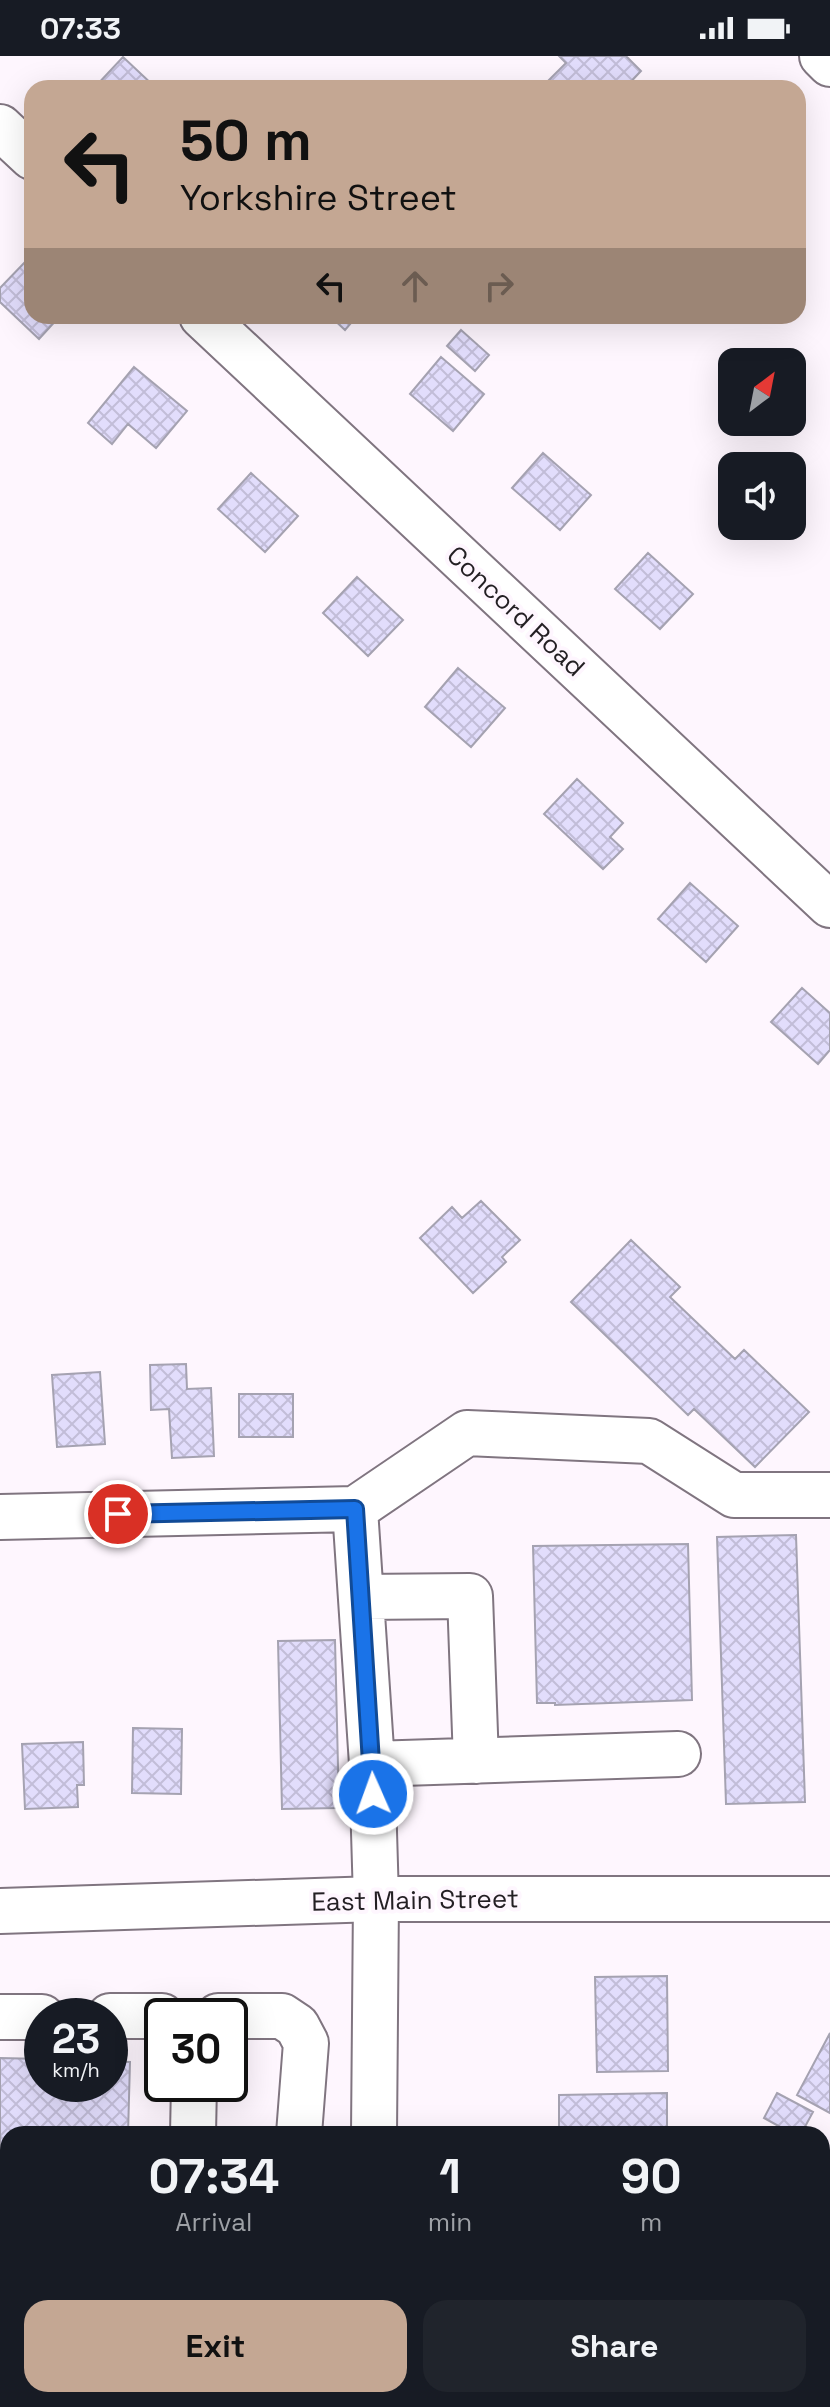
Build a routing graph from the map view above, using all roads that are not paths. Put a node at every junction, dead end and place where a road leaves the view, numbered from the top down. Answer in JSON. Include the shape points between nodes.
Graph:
{"nodes":[{"id":1,"x":822,"y":56,"type":"edge"},
{"id":2,"x":830,"y":64,"type":"edge"},
{"id":3,"x":0,"y":127,"type":"edge"},
{"id":4,"x":24,"y":150,"type":"edge"},
{"id":5,"x":211,"y":324,"type":"edge"},
{"id":6,"x":830,"y":905,"type":"edge"},
{"id":7,"x":830,"y":1495,"type":"edge"},
{"id":8,"x":355,"y":1509,"type":"junction"},
{"id":9,"x":0,"y":1517,"type":"edge"},
{"id":10,"x":361,"y":1597,"type":"junction"},
{"id":11,"x":678,"y":1754,"type":"dead end"},
{"id":12,"x":476,"y":1761,"type":"junction"},
{"id":13,"x":372,"y":1764,"type":"junction"},
{"id":14,"x":376,"y":1899,"type":"junction"},
{"id":15,"x":830,"y":1899,"type":"edge"},
{"id":16,"x":0,"y":1911,"type":"edge"},
{"id":17,"x":248,"y":2016,"type":"edge"},
{"id":18,"x":0,"y":2017,"type":"edge"},
{"id":19,"x":24,"y":2017,"type":"edge"},
{"id":20,"x":194,"y":2102,"type":"edge"},
{"id":21,"x":193,"y":2126,"type":"edge"},
{"id":22,"x":300,"y":2126,"type":"edge"},
{"id":23,"x":374,"y":2126,"type":"edge"}],
"edges":[{"from":1,"to":2,"type":"main road"},
{"from":3,"to":4,"type":"main road"},
{"from":5,"to":6,"type":"main road","name":"Concord Road"},
{"from":7,"to":8,"type":"main road","via":[[734,1495],[649,1441],[467,1433]]},
{"from":8,"to":9,"type":"main road"},
{"from":8,"to":10,"type":"main road"},
{"from":10,"to":12,"type":"main road","via":[[470,1596]]},
{"from":10,"to":13,"type":"main road"},
{"from":11,"to":12,"type":"main road"},
{"from":12,"to":13,"type":"main road"},
{"from":13,"to":14,"type":"main road"},
{"from":14,"to":15,"type":"main road","name":"East Main Street"},
{"from":14,"to":16,"type":"main road","name":"East Main Street"},
{"from":14,"to":23,"type":"main road"},
{"from":17,"to":22,"type":"main road","via":[[282,2016],[297,2026],[306,2043]]},
{"from":18,"to":19,"type":"main road"},
{"from":20,"to":21,"type":"main road"}]}
